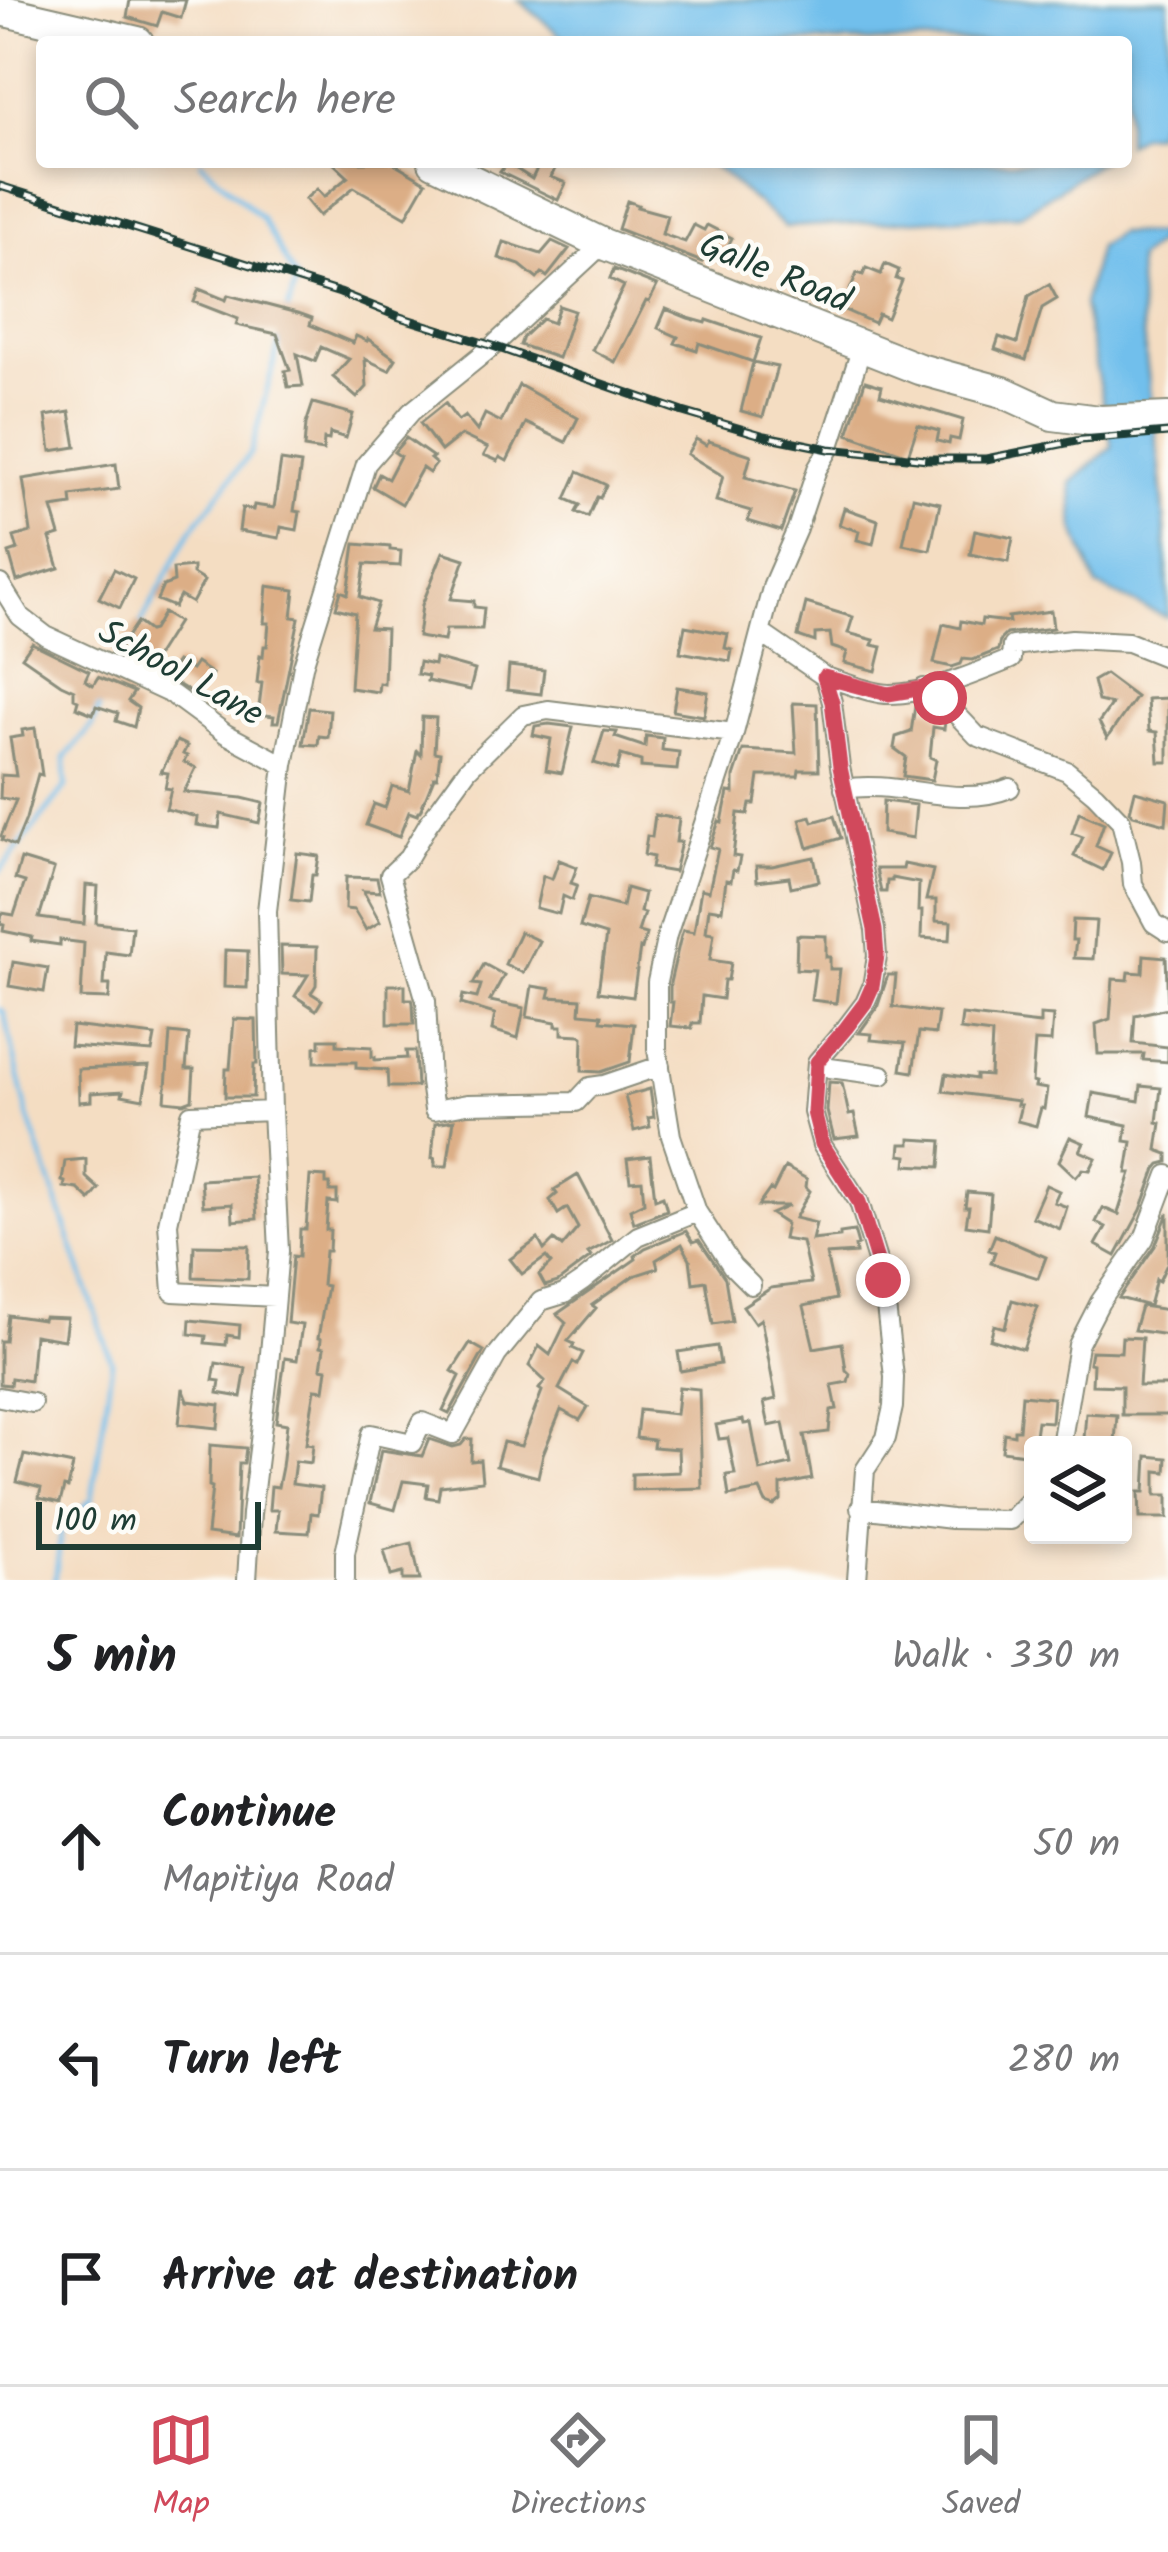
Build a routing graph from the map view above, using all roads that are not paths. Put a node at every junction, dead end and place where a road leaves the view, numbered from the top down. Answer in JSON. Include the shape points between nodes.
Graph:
{"nodes":[{"id":1,"x":7,"y":7,"type":"edge"},
{"id":2,"x":115,"y":36,"type":"edge"},
{"id":3,"x":446,"y":168,"type":"edge"},
{"id":4,"x":603,"y":244,"type":"junction"},
{"id":5,"x":862,"y":346,"type":"junction"},
{"id":6,"x":1166,"y":418,"type":"edge"},
{"id":7,"x":0,"y":584,"type":"edge"},
{"id":8,"x":761,"y":633,"type":"junction"},
{"id":9,"x":1168,"y":658,"type":"edge"},
{"id":10,"x":824,"y":677,"type":"junction"},
{"id":11,"x":924,"y":688,"type":"junction"},
{"id":12,"x":734,"y":733,"type":"junction"},
{"id":13,"x":284,"y":765,"type":"junction"},
{"id":14,"x":1010,"y":788,"type":"dead end"},
{"id":15,"x":844,"y":789,"type":"junction"},
{"id":16,"x":1168,"y":932,"type":"edge"},
{"id":17,"x":817,"y":1062,"type":"junction"},
{"id":18,"x":660,"y":1066,"type":"junction"},
{"id":19,"x":882,"y":1075,"type":"dead end"},
{"id":20,"x":272,"y":1111,"type":"junction"},
{"id":21,"x":1168,"y":1174,"type":"edge"},
{"id":22,"x":697,"y":1213,"type":"junction"},
{"id":23,"x":751,"y":1285,"type":"dead end"},
{"id":24,"x":275,"y":1297,"type":"junction"},
{"id":25,"x":0,"y":1397,"type":"edge"},
{"id":26,"x":32,"y":1403,"type":"dead end"},
{"id":27,"x":1062,"y":1436,"type":"edge"},
{"id":28,"x":1024,"y":1505,"type":"edge"},
{"id":29,"x":860,"y":1508,"type":"junction"},
{"id":30,"x":249,"y":1579,"type":"edge"},
{"id":31,"x":345,"y":1580,"type":"edge"},
{"id":32,"x":857,"y":1580,"type":"edge"}],
"edges":[{"from":1,"to":2,"type":"highway"},
{"from":3,"to":4,"type":"highway","name":"Galle Road"},
{"from":4,"to":5,"type":"highway","name":"Galle Road"},
{"from":4,"to":13,"type":"street","via":[[411,412],[366,464],[303,666]]},
{"from":5,"to":6,"type":"highway","name":"Galle Road","via":[[1053,415]]},
{"from":5,"to":8,"type":"street"},
{"from":7,"to":13,"type":"street","name":"School Lane","via":[[20,616],[46,636],[184,701]]},
{"from":8,"to":10,"type":"street"},
{"from":8,"to":12,"type":"street"},
{"from":9,"to":11,"type":"street","via":[[1128,642],[1012,646],[1011,659]]},
{"from":10,"to":11,"type":"street","via":[[888,694]]},
{"from":10,"to":15,"type":"street"},
{"from":11,"to":16,"type":"street","via":[[976,736],[1067,771],[1096,794],[1121,821],[1133,884]]},
{"from":12,"to":18,"type":"street","via":[[657,982]]},
{"from":12,"to":18,"type":"street","via":[[548,710],[523,715],[468,769],[390,875],[426,1000],[434,1110],[576,1102],[590,1087]]},
{"from":13,"to":20,"type":"street","via":[[267,911]]},
{"from":14,"to":15,"type":"street","via":[[991,796]]},
{"from":15,"to":17,"type":"street","via":[[877,956],[865,1003]]},
{"from":17,"to":19,"type":"street"},
{"from":17,"to":29,"type":"street","via":[[814,1112],[822,1144],[859,1202],[883,1280],[894,1377],[886,1438],[866,1470]]},
{"from":18,"to":22,"type":"street","via":[[670,1136]]},
{"from":20,"to":24,"type":"street"},
{"from":20,"to":24,"type":"street","via":[[190,1114],[167,1223],[173,1292]]},
{"from":21,"to":27,"type":"street","via":[[1144,1239],[1078,1345]]},
{"from":22,"to":23,"type":"street"},
{"from":22,"to":31,"type":"street","via":[[638,1236],[584,1281],[541,1301],[497,1355],[453,1434],[422,1422],[412,1443],[370,1434]]},
{"from":24,"to":30,"type":"street"},
{"from":25,"to":26,"type":"street"},
{"from":28,"to":29,"type":"street","via":[[1010,1520]]},
{"from":29,"to":32,"type":"street"}]}
